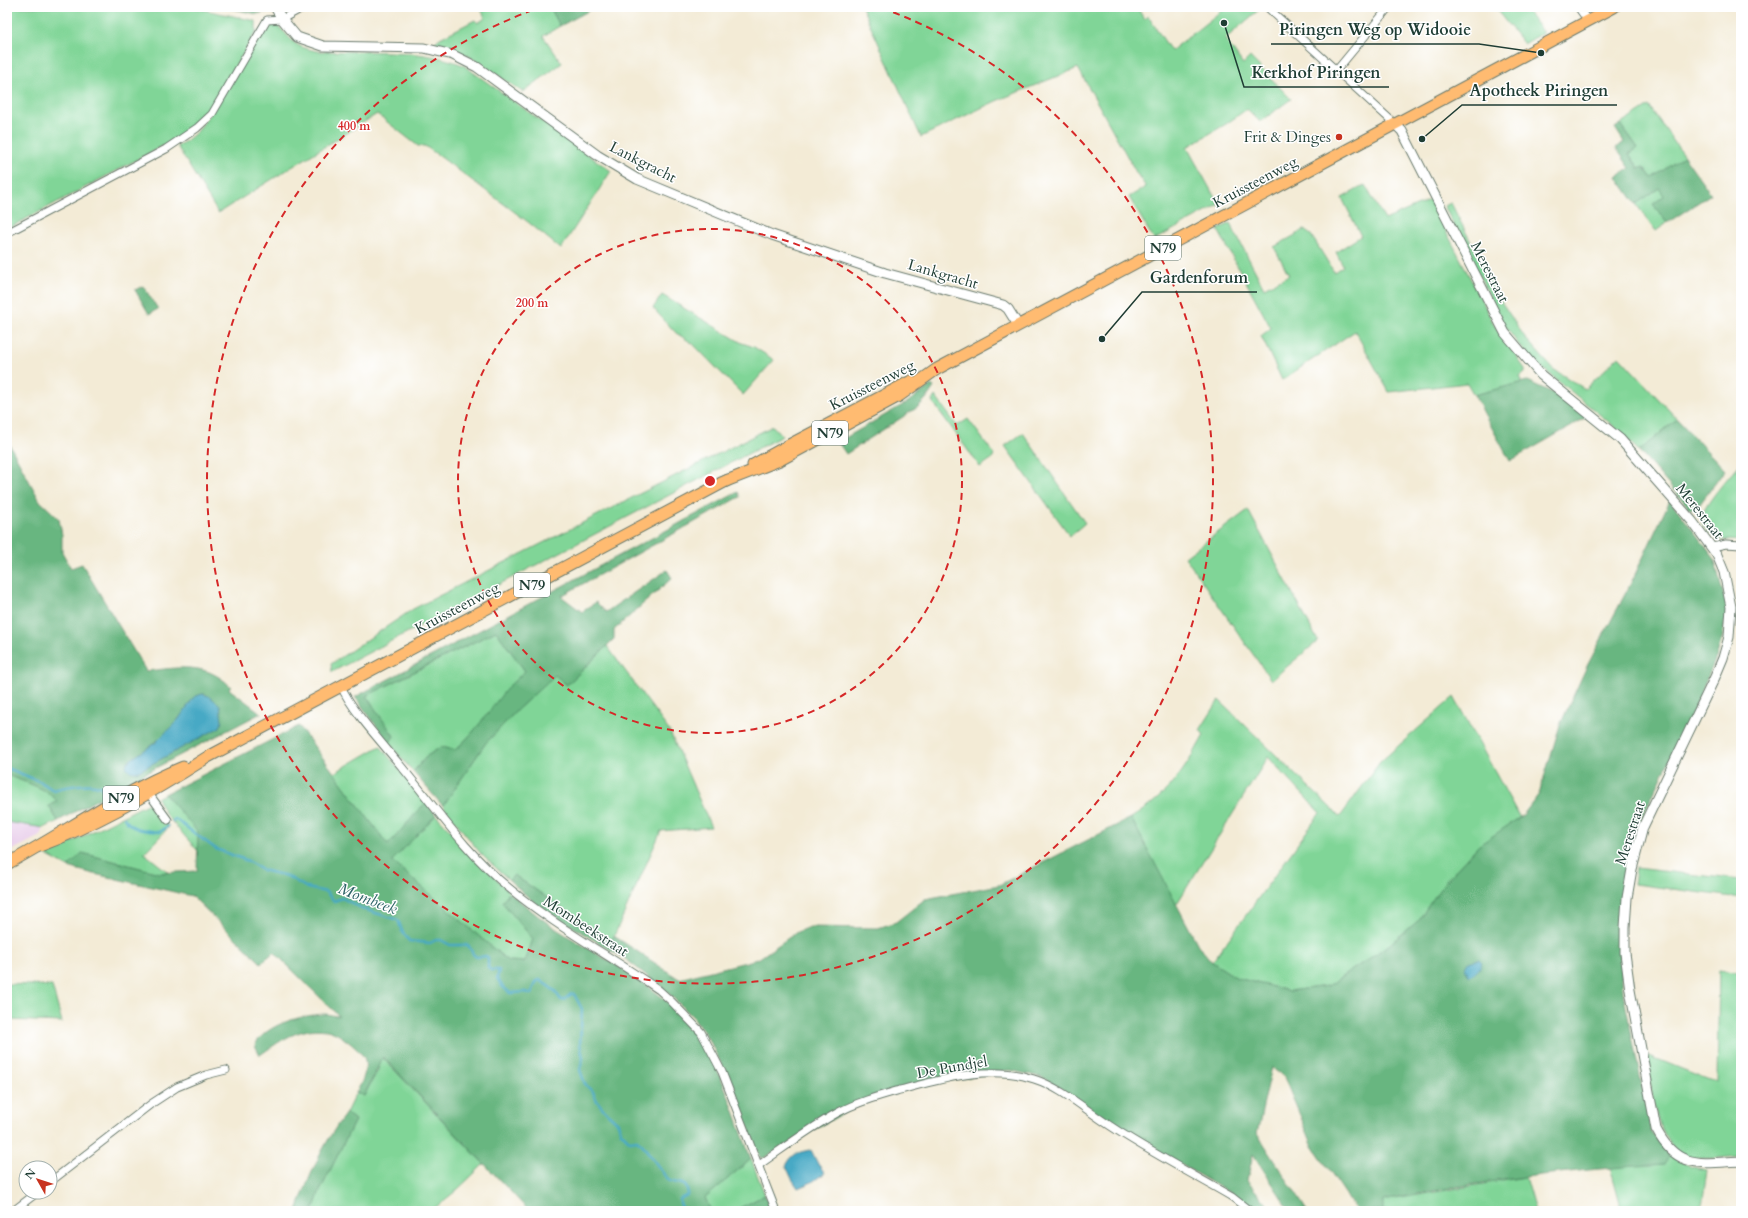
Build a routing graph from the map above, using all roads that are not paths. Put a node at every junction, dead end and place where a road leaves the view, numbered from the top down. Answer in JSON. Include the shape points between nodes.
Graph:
{"nodes":[{"id":1,"x":275,"y":7,"type":"edge"},
{"id":2,"x":304,"y":7,"type":"edge"},
{"id":3,"x":1267,"y":7,"type":"edge"},
{"id":4,"x":1389,"y":7,"type":"edge"},
{"id":5,"x":1578,"y":7,"type":"edge"},
{"id":6,"x":1614,"y":7,"type":"edge"},
{"id":7,"x":282,"y":19,"type":"junction"},
{"id":8,"x":1588,"y":21,"type":"junction"},
{"id":9,"x":1336,"y":71,"type":"junction"},
{"id":10,"x":1395,"y":124,"type":"junction"},
{"id":11,"x":7,"y":233,"type":"edge"},
{"id":12,"x":1018,"y":325,"type":"junction"},
{"id":13,"x":1741,"y":545,"type":"edge"},
{"id":14,"x":1712,"y":547,"type":"junction"},
{"id":15,"x":341,"y":686,"type":"junction"},
{"id":16,"x":146,"y":790,"type":"junction"},
{"id":17,"x":168,"y":820,"type":"dead end"},
{"id":18,"x":7,"y":864,"type":"edge"},
{"id":19,"x":226,"y":1070,"type":"dead end"},
{"id":20,"x":1741,"y":1162,"type":"edge"},
{"id":21,"x":759,"y":1165,"type":"junction"},
{"id":22,"x":58,"y":1176,"type":"edge"},
{"id":23,"x":27,"y":1200,"type":"edge"},
{"id":24,"x":13,"y":1211,"type":"edge"},
{"id":25,"x":776,"y":1211,"type":"edge"},
{"id":26,"x":1250,"y":1211,"type":"edge"}],
"edges":[{"from":1,"to":7,"type":"street","name":"Lankgracht"},
{"from":2,"to":7,"type":"street"},
{"from":3,"to":9,"type":"street","name":"Merestraat"},
{"from":4,"to":9,"type":"street"},
{"from":5,"to":8,"type":"street"},
{"from":6,"to":8,"type":"main road","name":"Kruissteenweg","number":"N79"},
{"from":7,"to":11,"type":"street","via":[[267,20],[212,114],[198,128],[166,149]]},
{"from":7,"to":12,"type":"street","name":"Lankgracht","via":[[296,36],[323,46],[424,48],[453,55],[477,67],[597,155],[637,179],[780,237],[885,273],[1003,305]]},
{"from":8,"to":10,"type":"main road","name":"Kruissteenweg","number":"N79"},
{"from":9,"to":10,"type":"street","name":"Merestraat"},
{"from":10,"to":12,"type":"main road","name":"Kruissteenweg","number":"N79"},
{"from":10,"to":14,"type":"street","name":"Merestraat","via":[[1402,131],[1505,333],[1541,375],[1620,439]]},
{"from":12,"to":15,"type":"main road","name":"Kruissteenweg","number":"N79","via":[[798,440]]},
{"from":13,"to":14,"type":"street","via":[[1726,544]]},
{"from":14,"to":20,"type":"street","name":"Merestraat","via":[[1724,572],[1728,589],[1731,607],[1729,637],[1715,677],[1643,827],[1627,898],[1625,953],[1656,1128],[1663,1142],[1690,1162]]},
{"from":15,"to":16,"type":"main road","name":"Kruissteenweg","number":"N79","via":[[206,758],[165,774]]},
{"from":15,"to":21,"type":"street","name":"Mombeekstraat","via":[[386,748],[478,859],[546,917],[659,990],[700,1032],[722,1072]]},
{"from":16,"to":17,"type":"street"},
{"from":16,"to":18,"type":"main road","name":"Kruissteenweg","number":"N79","via":[[72,825]]},
{"from":19,"to":22,"type":"street","via":[[177,1087]]},
{"from":21,"to":25,"type":"street","name":"Mombeekstraat"},
{"from":21,"to":26,"type":"street","name":"De Pundjel","via":[[838,1112],[866,1100],[958,1077],[989,1073],[1009,1074],[1033,1078],[1057,1089],[1113,1128],[1232,1197]]},
{"from":23,"to":24,"type":"street"}]}
